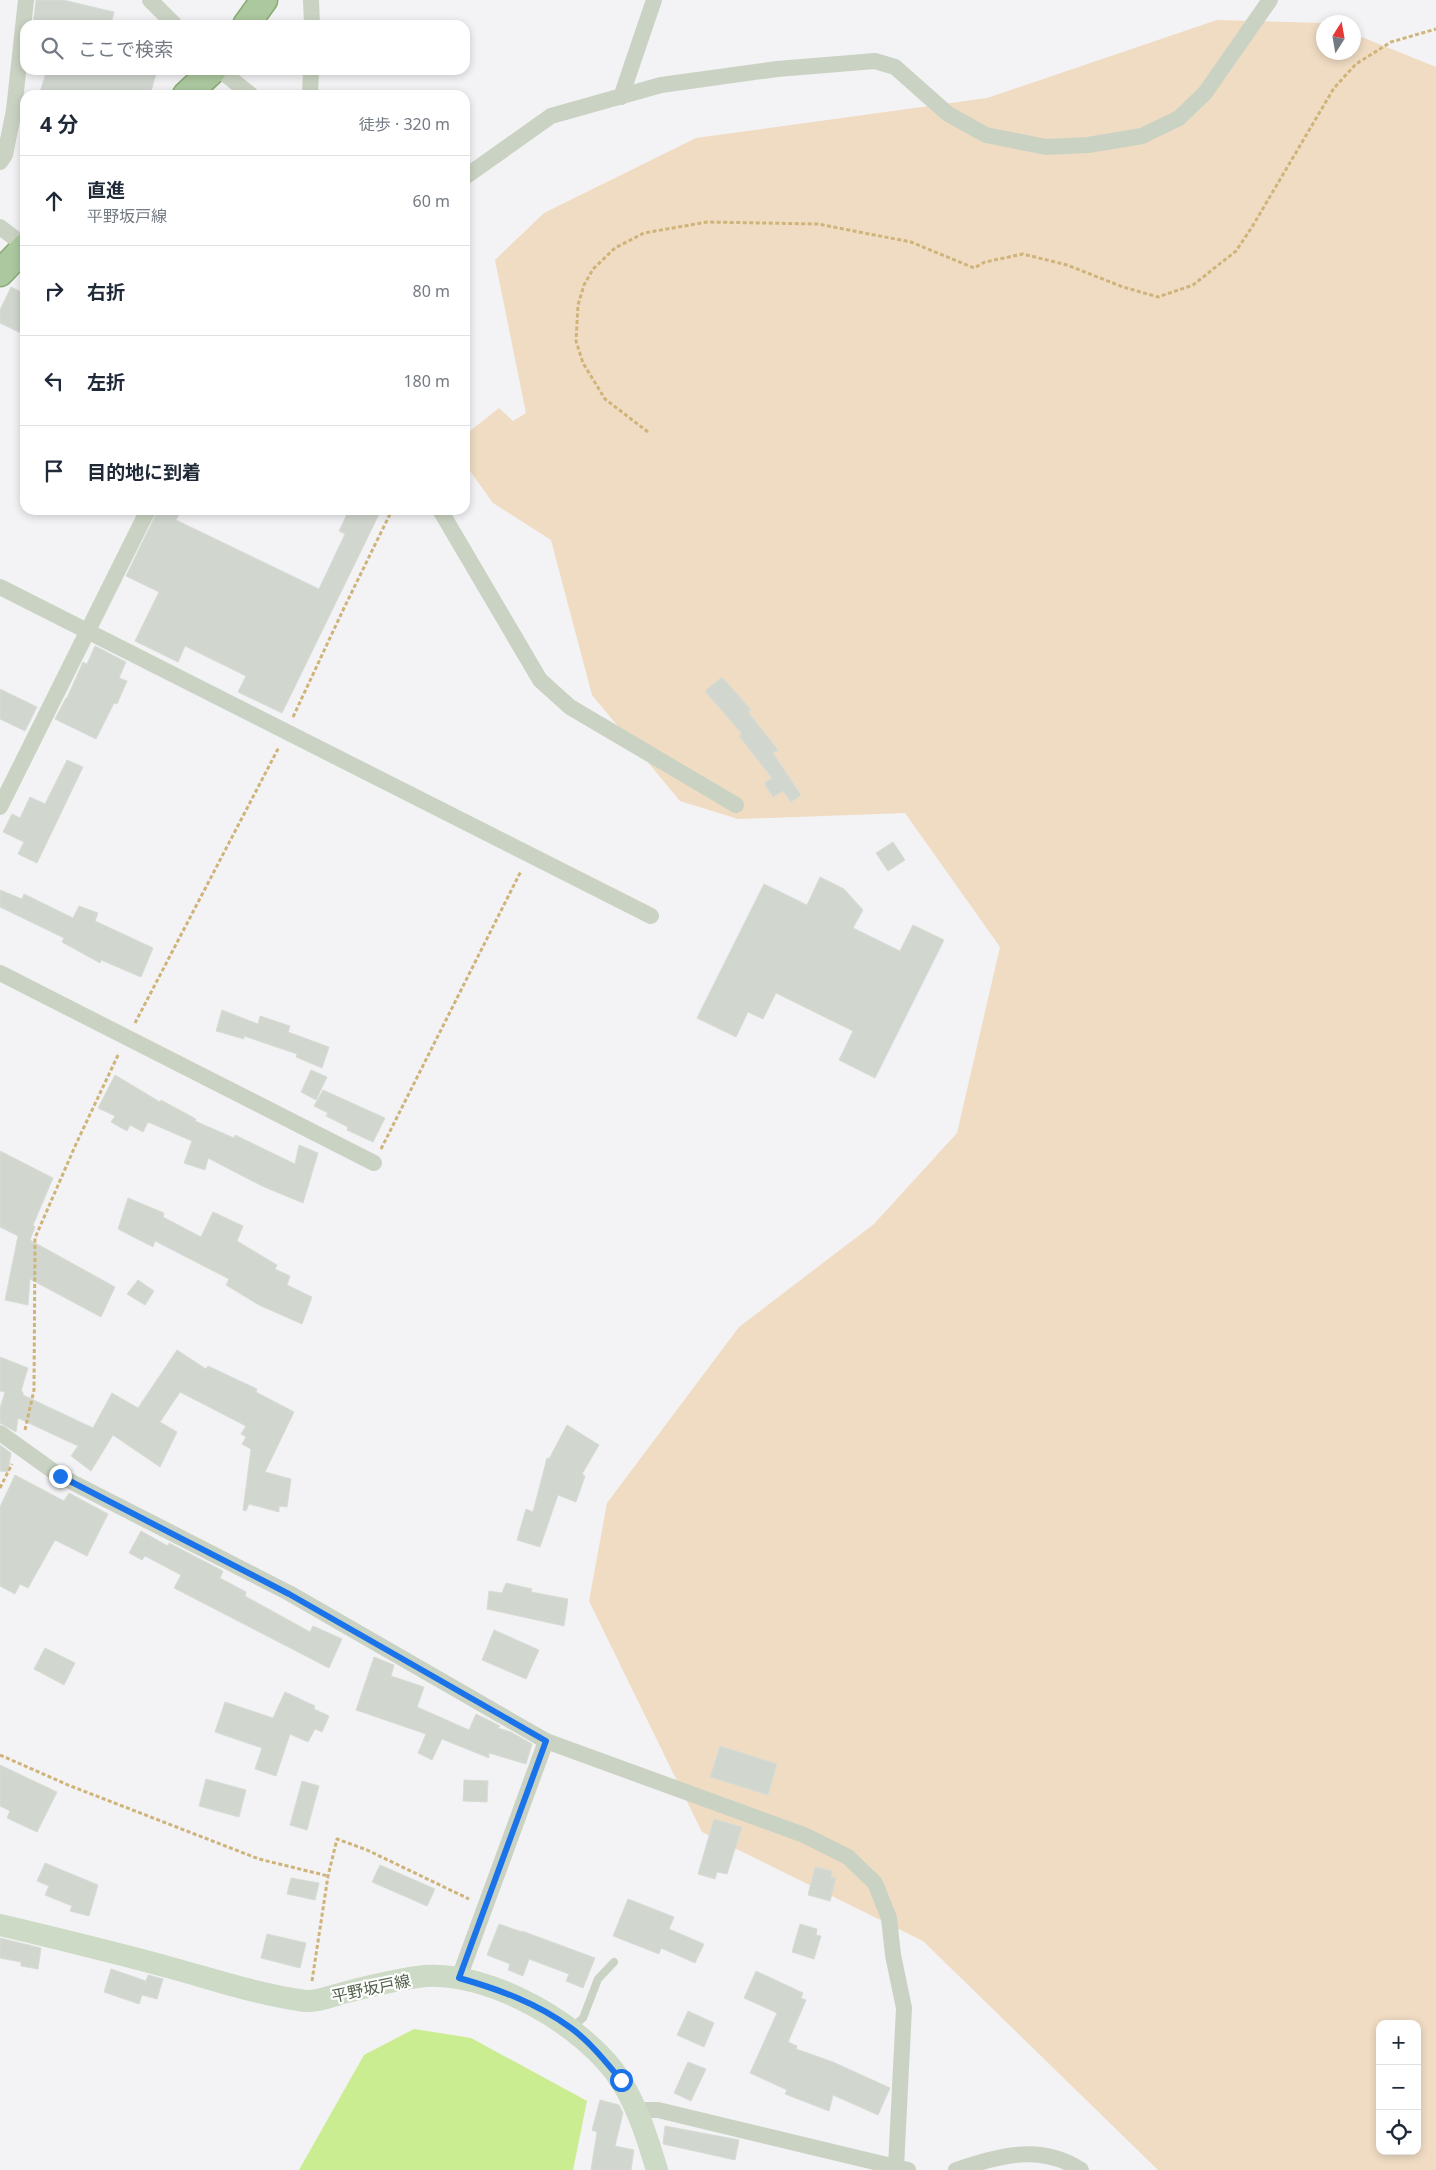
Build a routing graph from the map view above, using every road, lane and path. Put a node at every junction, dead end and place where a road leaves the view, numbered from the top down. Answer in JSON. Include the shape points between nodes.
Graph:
{"nodes":[{"id":1,"x":26,"y":0,"type":"edge"},
{"id":2,"x":150,"y":0,"type":"edge"},
{"id":3,"x":264,"y":0,"type":"edge"},
{"id":4,"x":311,"y":0,"type":"edge"},
{"id":5,"x":654,"y":0,"type":"edge"},
{"id":6,"x":1270,"y":0,"type":"edge"},
{"id":7,"x":24,"y":20,"type":"edge"},
{"id":8,"x":170,"y":20,"type":"edge"},
{"id":9,"x":250,"y":20,"type":"edge"},
{"id":10,"x":312,"y":20,"type":"edge"},
{"id":11,"x":1436,"y":29,"type":"edge"},
{"id":12,"x":20,"y":55,"type":"edge"},
{"id":13,"x":208,"y":75,"type":"edge"},
{"id":14,"x":226,"y":75,"type":"edge"},
{"id":15,"x":311,"y":75,"type":"edge"},
{"id":16,"x":191,"y":90,"type":"edge"},
{"id":17,"x":245,"y":90,"type":"edge"},
{"id":18,"x":310,"y":90,"type":"edge"},
{"id":19,"x":621,"y":97,"type":"junction"},
{"id":20,"x":0,"y":162,"type":"edge"},
{"id":21,"x":470,"y":173,"type":"edge"},
{"id":22,"x":0,"y":227,"type":"edge"},
{"id":23,"x":20,"y":243,"type":"edge"},
{"id":24,"x":20,"y":252,"type":"edge"},
{"id":25,"x":0,"y":273,"type":"edge"},
{"id":26,"x":648,"y":432,"type":"dead end"},
{"id":27,"x":146,"y":515,"type":"edge"},
{"id":28,"x":390,"y":515,"type":"edge"},
{"id":29,"x":443,"y":515,"type":"edge"},
{"id":30,"x":0,"y":587,"type":"edge"},
{"id":31,"x":87,"y":632,"type":"junction"},
{"id":32,"x":287,"y":732,"type":"junction"},
{"id":33,"x":736,"y":805,"type":"dead end"},
{"id":34,"x":0,"y":807,"type":"edge"},
{"id":35,"x":529,"y":854,"type":"junction"},
{"id":36,"x":651,"y":916,"type":"dead end"},
{"id":37,"x":0,"y":973,"type":"edge"},
{"id":38,"x":127,"y":1038,"type":"junction"},
{"id":39,"x":374,"y":1163,"type":"joint"},
{"id":40,"x":0,"y":1433,"type":"edge"},
{"id":41,"x":20,"y":1448,"type":"junction"},
{"id":42,"x":0,"y":1488,"type":"edge"},
{"id":43,"x":546,"y":1741,"type":"junction"},
{"id":44,"x":0,"y":1755,"type":"edge"},
{"id":45,"x":328,"y":1876,"type":"junction"},
{"id":46,"x":485,"y":1907,"type":"junction"},
{"id":47,"x":0,"y":1925,"type":"edge"},
{"id":48,"x":614,"y":1962,"type":"dead end"},
{"id":49,"x":459,"y":1978,"type":"junction"},
{"id":50,"x":308,"y":2002,"type":"junction"},
{"id":51,"x":571,"y":2028,"type":"junction"},
{"id":52,"x":636,"y":2110,"type":"junction"},
{"id":53,"x":902,"y":2169,"type":"edge"},
{"id":54,"x":657,"y":2170,"type":"edge"},
{"id":55,"x":956,"y":2170,"type":"edge"},
{"id":56,"x":1081,"y":2170,"type":"edge"}],
"edges":[{"from":1,"to":7,"type":"street"},
{"from":2,"to":8,"type":"street"},
{"from":3,"to":9,"type":"highway"},
{"from":4,"to":10,"type":"street"},
{"from":5,"to":19,"type":"street"},
{"from":6,"to":19,"type":"street","via":[[1205,92],[1179,118],[1142,136],[1088,145],[1046,147],[986,135],[948,114],[895,67],[875,61],[776,69],[661,85]]},
{"from":11,"to":26,"type":"path","via":[[1391,42],[1356,64],[1334,88],[1236,251],[1193,285],[1158,298],[1067,265],[1023,254],[985,262],[974,268],[911,242],[818,224],[707,222],[644,233],[614,248],[593,269],[584,285],[578,305],[576,341],[583,364],[604,399]]},
{"from":12,"to":20,"type":"street","via":[[14,110],[5,155]]},
{"from":13,"to":16,"type":"highway"},
{"from":14,"to":17,"type":"street"},
{"from":15,"to":18,"type":"street"},
{"from":19,"to":21,"type":"street","via":[[551,116]]},
{"from":22,"to":23,"type":"street"},
{"from":24,"to":25,"type":"highway"},
{"from":27,"to":31,"type":"street"},
{"from":28,"to":32,"type":"path"},
{"from":29,"to":33,"type":"street","via":[[540,680],[570,707]]},
{"from":30,"to":31,"type":"street"},
{"from":31,"to":32,"type":"street"},
{"from":31,"to":34,"type":"street"},
{"from":32,"to":35,"type":"street"},
{"from":32,"to":38,"type":"path"},
{"from":35,"to":36,"type":"street"},
{"from":35,"to":39,"type":"path"},
{"from":37,"to":38,"type":"street"},
{"from":38,"to":39,"type":"street"},
{"from":38,"to":41,"type":"path","via":[[35,1238],[34,1390]]},
{"from":40,"to":41,"type":"street"},
{"from":41,"to":42,"type":"path"},
{"from":41,"to":43,"type":"street","via":[[60,1476],[289,1594]]},
{"from":43,"to":46,"type":"street"},
{"from":43,"to":53,"type":"street","via":[[804,1835],[848,1857],[875,1883],[889,1918],[904,2008]]},
{"from":44,"to":45,"type":"path","via":[[68,1785],[259,1859]]},
{"from":45,"to":46,"type":"path","via":[[338,1839]]},
{"from":45,"to":50,"type":"path"},
{"from":46,"to":49,"type":"street"},
{"from":47,"to":50,"type":"main road","name":"平野坂戸線","via":[[269,1995]]},
{"from":48,"to":51,"type":"lane","via":[[598,1980],[583,2018]]},
{"from":49,"to":50,"type":"main road","name":"平野坂戸線","via":[[427,1976],[378,1984]]},
{"from":49,"to":51,"type":"main road","name":"平野坂戸線","via":[[502,1990]]},
{"from":51,"to":52,"type":"main road","name":"平野坂戸線","via":[[621,2080]]},
{"from":52,"to":53,"type":"street","via":[[658,2110]]},
{"from":52,"to":54,"type":"main road","name":"平野坂戸線"},
{"from":55,"to":56,"type":"street","via":[[994,2158],[1030,2153],[1070,2162]]}]}
